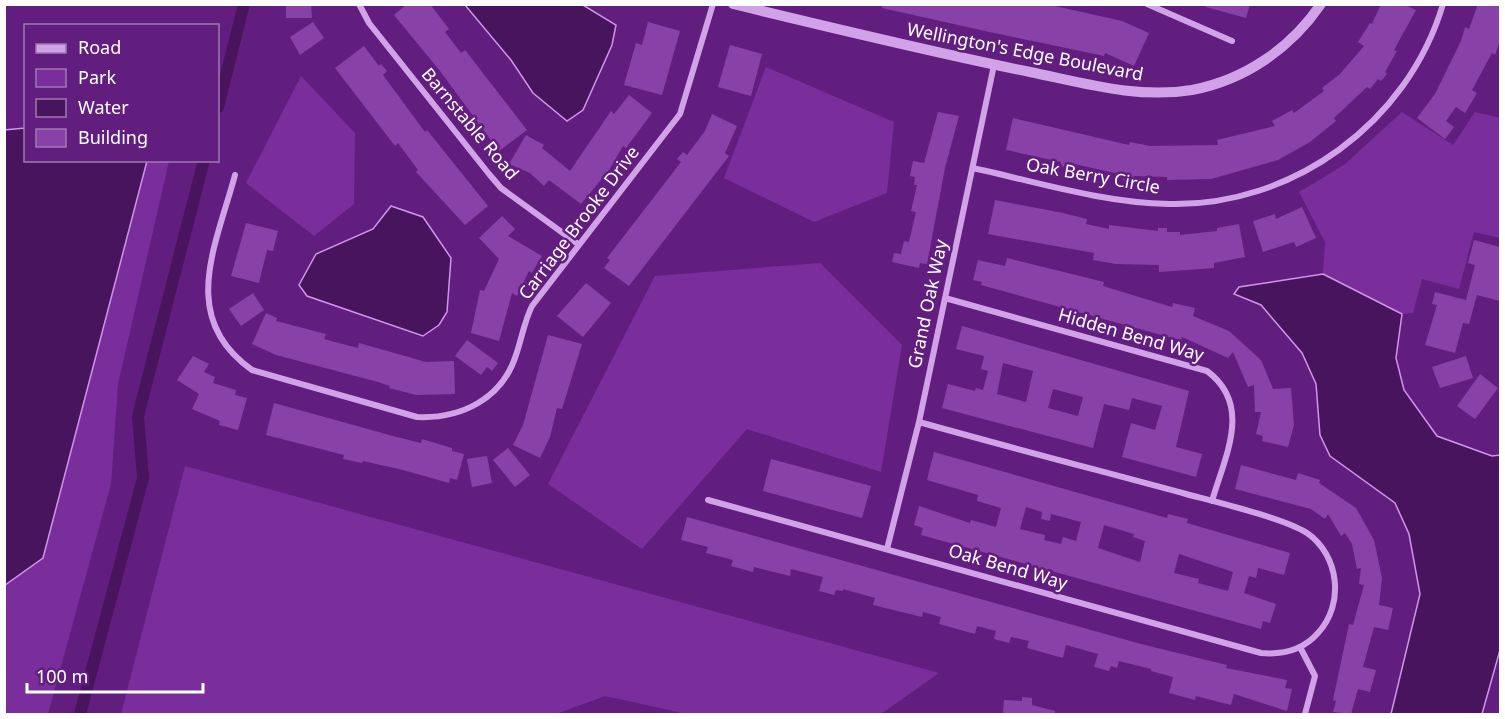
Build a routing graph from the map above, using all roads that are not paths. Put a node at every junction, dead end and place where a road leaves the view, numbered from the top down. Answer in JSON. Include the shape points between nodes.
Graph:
{"nodes":[{"id":1,"x":359,"y":4,"type":"edge"},
{"id":2,"x":713,"y":4,"type":"edge"},
{"id":3,"x":733,"y":4,"type":"edge"},
{"id":4,"x":1148,"y":4,"type":"edge"},
{"id":5,"x":1321,"y":4,"type":"edge"},
{"id":6,"x":1443,"y":4,"type":"edge"},
{"id":7,"x":1232,"y":40,"type":"dead end"},
{"id":8,"x":994,"y":64,"type":"junction"},
{"id":9,"x":973,"y":168,"type":"junction"},
{"id":10,"x":235,"y":175,"type":"dead end"},
{"id":11,"x":578,"y":244,"type":"junction"},
{"id":12,"x":945,"y":298,"type":"junction"},
{"id":13,"x":919,"y":422,"type":"junction"},
{"id":14,"x":708,"y":500,"type":"dead end"},
{"id":15,"x":1212,"y":501,"type":"junction"},
{"id":16,"x":887,"y":549,"type":"junction"},
{"id":17,"x":1300,"y":647,"type":"junction"},
{"id":18,"x":1305,"y":714,"type":"edge"}],
"edges":[{"from":1,"to":11,"type":"street","name":"Barnstable Road","via":[[369,23],[501,188]]},
{"from":2,"to":11,"type":"street","name":"Carriage Brooke Drive","via":[[680,114]]},
{"from":3,"to":8,"type":"street","name":"Wellington's Edge Boulevard"},
{"from":4,"to":7,"type":"street"},
{"from":5,"to":8,"type":"street","name":"Wellington's Edge Boulevard","via":[[1296,35],[1270,56],[1238,75],[1193,89],[1132,92]]},
{"from":6,"to":9,"type":"street","name":"Oak Berry Circle","via":[[1423,54],[1395,96],[1367,128],[1306,172],[1263,190],[1201,203],[1141,203]]},
{"from":8,"to":9,"type":"street","name":"Grand Oak Way"},
{"from":9,"to":12,"type":"street","name":"Grand Oak Way"},
{"from":10,"to":11,"type":"street","name":"Carriage Brooke Drive","via":[[208,274],[207,291],[212,322],[227,349],[252,370],[417,417],[451,416],[491,394],[511,368],[532,306]]},
{"from":12,"to":13,"type":"street","name":"Grand Oak Way"},
{"from":12,"to":15,"type":"street","name":"Hidden Bend Way","via":[[1207,371],[1217,378],[1230,399],[1234,421]]},
{"from":13,"to":15,"type":"street"},
{"from":13,"to":16,"type":"street","name":"Grand Oak Way"},
{"from":14,"to":16,"type":"street","name":"Oak Bend Way"},
{"from":15,"to":17,"type":"street","via":[[1297,528],[1325,552],[1335,579],[1333,607],[1320,631]]},
{"from":16,"to":17,"type":"street","name":"Oak Bend Way","via":[[1261,653]]},
{"from":17,"to":18,"type":"street","via":[[1315,676]]}]}
